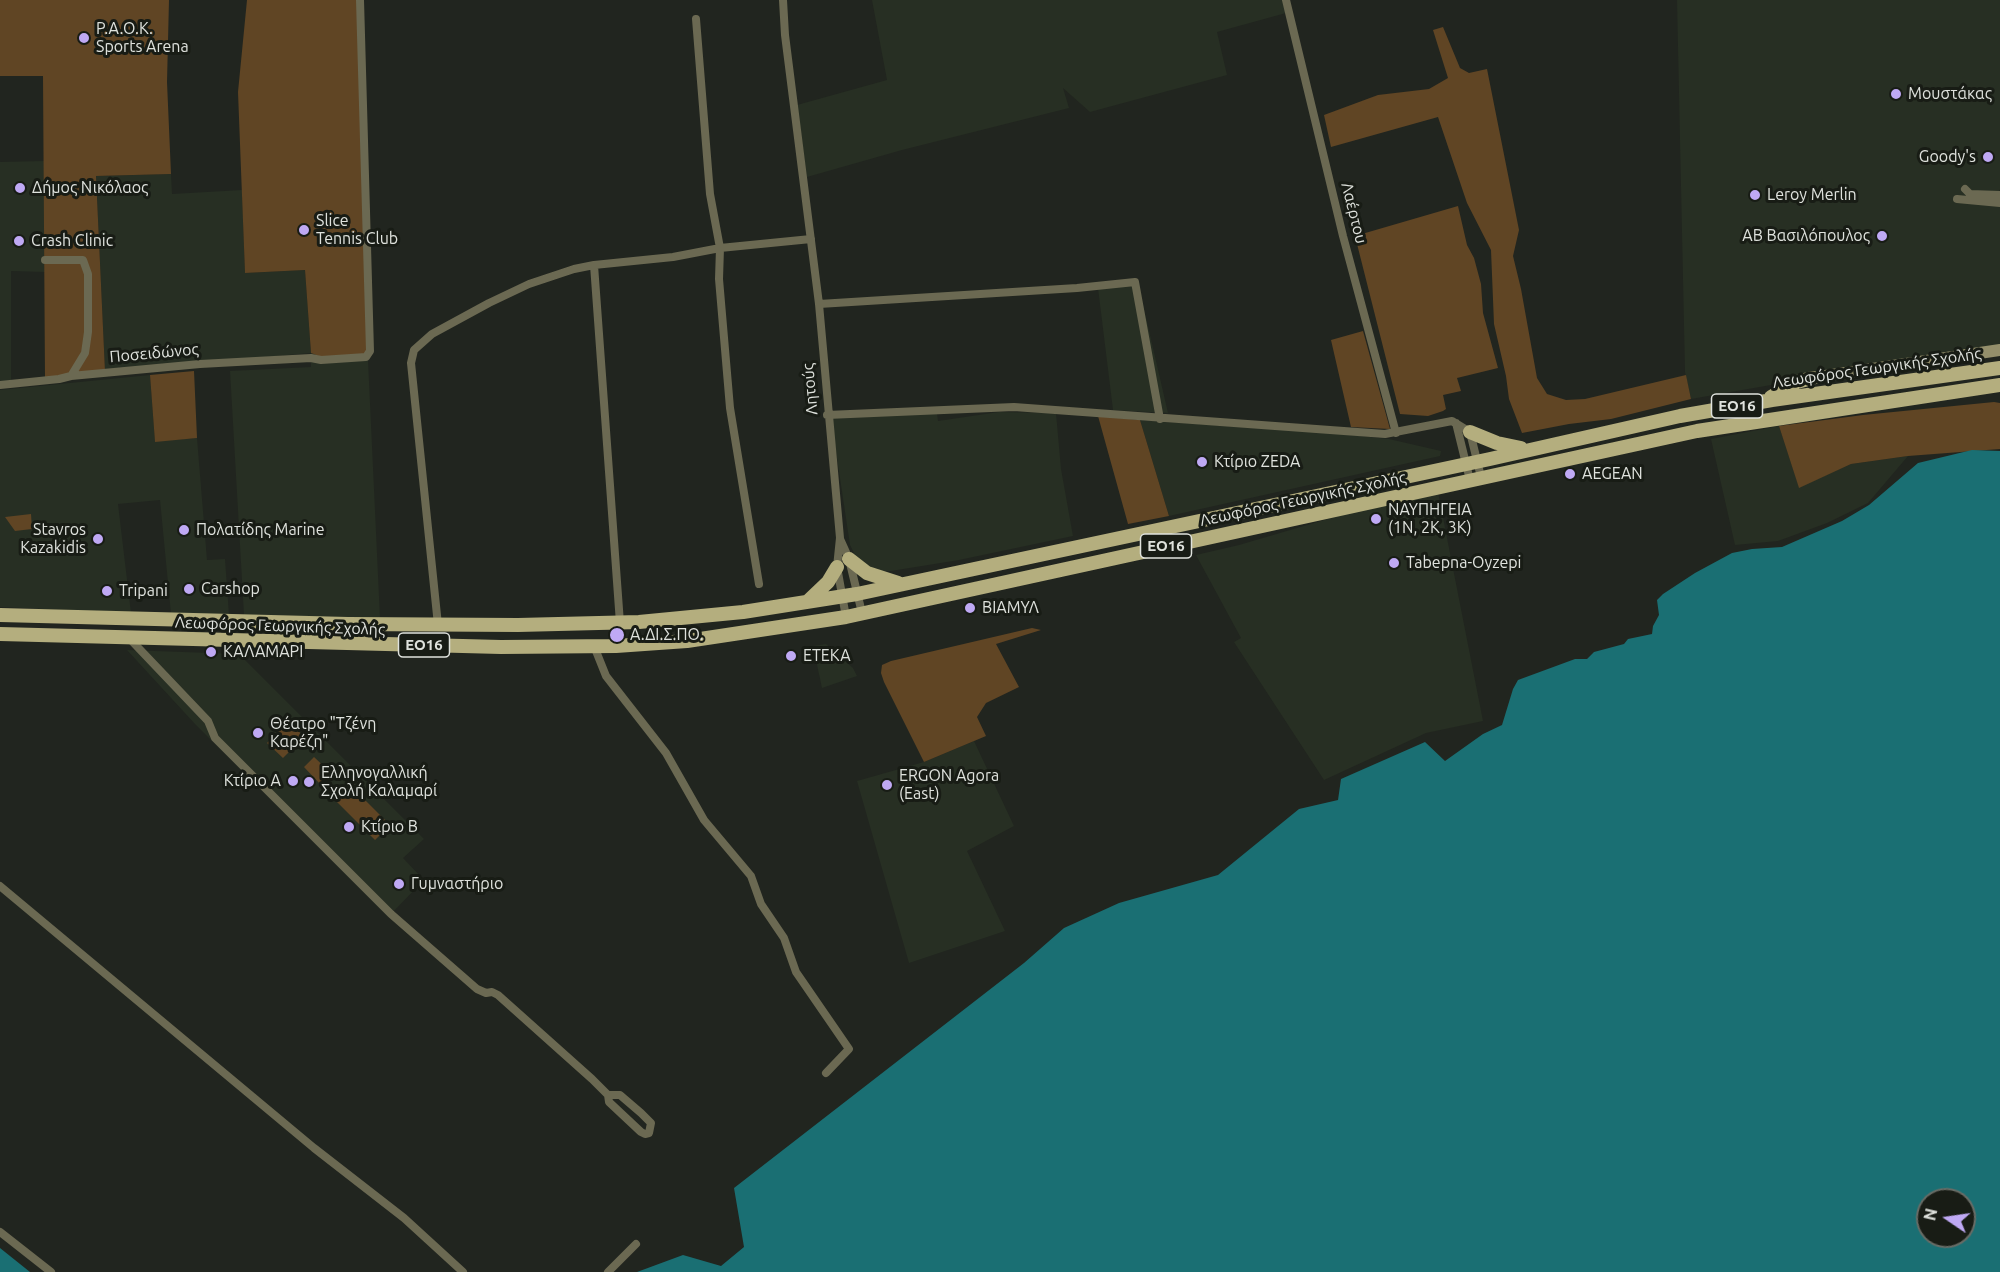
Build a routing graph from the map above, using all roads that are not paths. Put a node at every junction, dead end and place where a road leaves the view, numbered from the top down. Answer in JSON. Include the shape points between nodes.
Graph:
{"nodes":[{"id":1,"x":360,"y":0,"type":"edge"},
{"id":2,"x":783,"y":0,"type":"edge"},
{"id":3,"x":1286,"y":0,"type":"edge"},
{"id":4,"x":696,"y":19,"type":"dead end"},
{"id":5,"x":1965,"y":189,"type":"dead end"},
{"id":6,"x":2000,"y":195,"type":"edge"},
{"id":7,"x":1957,"y":199,"type":"dead end"},
{"id":8,"x":2000,"y":203,"type":"edge"},
{"id":9,"x":811,"y":239,"type":"junction"},
{"id":10,"x":720,"y":248,"type":"junction"},
{"id":11,"x":45,"y":260,"type":"dead end"},
{"id":12,"x":594,"y":265,"type":"junction"},
{"id":13,"x":819,"y":304,"type":"junction"},
{"id":14,"x":2000,"y":350,"type":"edge"},
{"id":15,"x":2000,"y":368,"type":"edge"},
{"id":16,"x":71,"y":376,"type":"junction"},
{"id":17,"x":1812,"y":378,"type":"joint"},
{"id":18,"x":0,"y":385,"type":"edge"},
{"id":19,"x":2000,"y":385,"type":"edge"},
{"id":20,"x":1983,"y":388,"type":"junction"},
{"id":21,"x":2000,"y":394,"type":"edge"},
{"id":22,"x":1757,"y":402,"type":"junction"},
{"id":23,"x":827,"y":415,"type":"junction"},
{"id":24,"x":1160,"y":419,"type":"junction"},
{"id":25,"x":1456,"y":423,"type":"junction"},
{"id":26,"x":1470,"y":432,"type":"junction"},
{"id":27,"x":1396,"y":433,"type":"junction"},
{"id":28,"x":1529,"y":449,"type":"junction"},
{"id":29,"x":1472,"y":462,"type":"junction"},
{"id":30,"x":1475,"y":478,"type":"junction"},
{"id":31,"x":840,"y":538,"type":"junction"},
{"id":32,"x":849,"y":559,"type":"junction"},
{"id":33,"x":837,"y":567,"type":"junction"},
{"id":34,"x":759,"y":584,"type":"dead end"},
{"id":35,"x":903,"y":584,"type":"junction"},
{"id":36,"x":857,"y":594,"type":"junction"},
{"id":37,"x":842,"y":597,"type":"junction"},
{"id":38,"x":806,"y":602,"type":"junction"},
{"id":39,"x":862,"y":613,"type":"junction"},
{"id":40,"x":0,"y":615,"type":"edge"},
{"id":41,"x":846,"y":617,"type":"junction"},
{"id":42,"x":620,"y":623,"type":"junction"},
{"id":43,"x":438,"y":625,"type":"junction"},
{"id":44,"x":0,"y":634,"type":"edge"},
{"id":45,"x":129,"y":638,"type":"junction"},
{"id":46,"x":594,"y":646,"type":"junction"},
{"id":47,"x":0,"y":886,"type":"edge"},
{"id":48,"x":826,"y":1073,"type":"dead end"},
{"id":49,"x":608,"y":1095,"type":"junction"},
{"id":50,"x":0,"y":1232,"type":"edge"},
{"id":51,"x":636,"y":1244,"type":"dead end"},
{"id":52,"x":51,"y":1272,"type":"edge"},
{"id":53,"x":463,"y":1272,"type":"edge"},
{"id":54,"x":608,"y":1272,"type":"edge"}],
"edges":[{"from":1,"to":16,"type":"street","name":"Ποσειδώνος","via":[[369,354],[363,358],[200,364]]},
{"from":2,"to":9,"type":"street","name":"Λητούς"},
{"from":3,"to":27,"type":"street","name":"Λαέρτου"},
{"from":4,"to":10,"type":"street","via":[[710,194]]},
{"from":5,"to":6,"type":"street","via":[[1970,194]]},
{"from":7,"to":8,"type":"street"},
{"from":9,"to":10,"type":"street"},
{"from":9,"to":13,"type":"street","name":"Λητούς"},
{"from":10,"to":12,"type":"street"},
{"from":10,"to":34,"type":"street","via":[[730,408]]},
{"from":11,"to":16,"type":"street","via":[[83,260],[88,274],[85,353]]},
{"from":12,"to":42,"type":"street"},
{"from":12,"to":43,"type":"street","via":[[529,284],[499,298],[432,334],[414,350],[411,363]]},
{"from":13,"to":23,"type":"street","name":"Λητούς"},
{"from":13,"to":24,"type":"street","via":[[1135,282]]},
{"from":14,"to":17,"type":"street"},
{"from":15,"to":22,"type":"main road","name":"Λεωφόρος Γεωργικής Σχολής","number":"ΕΟ16"},
{"from":16,"to":18,"type":"street","name":"Ποσειδώνος"},
{"from":17,"to":22,"type":"main road"},
{"from":19,"to":20,"type":"main road","name":"Λεωφόρος Γεωργικής Σχολής","number":"ΕΟ16"},
{"from":20,"to":21,"type":"main road"},
{"from":20,"to":30,"type":"main road","name":"Λεωφόρος Γεωργικής Σχολής","number":"ΕΟ16","via":[[1718,427]]},
{"from":22,"to":28,"type":"main road","name":"Λεωφόρος Γεωργικής Σχολής","number":"ΕΟ16"},
{"from":23,"to":24,"type":"street","via":[[1014,407]]},
{"from":23,"to":31,"type":"street","name":"Λητούς"},
{"from":24,"to":27,"type":"street"},
{"from":25,"to":26,"type":"street"},
{"from":25,"to":27,"type":"street"},
{"from":25,"to":29,"type":"street"},
{"from":26,"to":28,"type":"main road","via":[[1497,443]]},
{"from":26,"to":29,"type":"street"},
{"from":28,"to":29,"type":"main road","name":"Λεωφόρος Γεωργικής Σχολής","number":"ΕΟ16"},
{"from":29,"to":30,"type":"street"},
{"from":29,"to":35,"type":"main road","name":"Λεωφόρος Γεωργικής Σχολής","number":"ΕΟ16"},
{"from":30,"to":39,"type":"main road","name":"Λεωφόρος Γεωργικής Σχολής","number":"ΕΟ16"},
{"from":31,"to":32,"type":"street","name":"Λητούς"},
{"from":31,"to":33,"type":"street","name":"Λητούς"},
{"from":32,"to":35,"type":"main road","via":[[867,573]]},
{"from":32,"to":36,"type":"street","name":"Λητούς"},
{"from":33,"to":37,"type":"street","name":"Λητούς"},
{"from":33,"to":38,"type":"main road","via":[[828,582]]},
{"from":35,"to":36,"type":"main road","number":"ΕΟ16"},
{"from":36,"to":37,"type":"main road","number":"ΕΟ16"},
{"from":36,"to":39,"type":"street","name":"Λητούς"},
{"from":37,"to":38,"type":"main road","number":"ΕΟ16"},
{"from":37,"to":41,"type":"street","name":"Λητούς"},
{"from":38,"to":42,"type":"main road","name":"Λεωφόρος Γεωργικής Σχολής","number":"ΕΟ16","via":[[696,618]]},
{"from":39,"to":41,"type":"main road","number":"ΕΟ16"},
{"from":40,"to":43,"type":"main road","name":"Λεωφόρος Γεωργικής Σχολής","number":"ΕΟ16"},
{"from":41,"to":46,"type":"main road","name":"Λεωφόρος Γεωργικής Σχολής","number":"ΕΟ16","via":[[687,641]]},
{"from":42,"to":43,"type":"main road","name":"Λεωφόρος Γεωργικής Σχολής","number":"ΕΟ16"},
{"from":44,"to":45,"type":"main road","name":"Λεωφόρος Γεωργικής Σχολής","number":"ΕΟ16"},
{"from":45,"to":46,"type":"main road","name":"Λεωφόρος Γεωργικής Σχολής","number":"ΕΟ16"},
{"from":45,"to":49,"type":"street","via":[[208,721],[215,738],[391,914],[477,989],[498,995]]},
{"from":46,"to":48,"type":"street","via":[[606,676],[666,753],[704,820],[751,876],[761,903],[784,938],[796,972],[849,1049]]},
{"from":47,"to":53,"type":"street","via":[[314,1148],[404,1218]]},
{"from":49,"to":49,"type":"street","via":[[620,1095],[641,1113],[651,1124],[649,1133],[641,1132],[609,1102]]},
{"from":50,"to":52,"type":"street"},
{"from":51,"to":54,"type":"street"}]}
